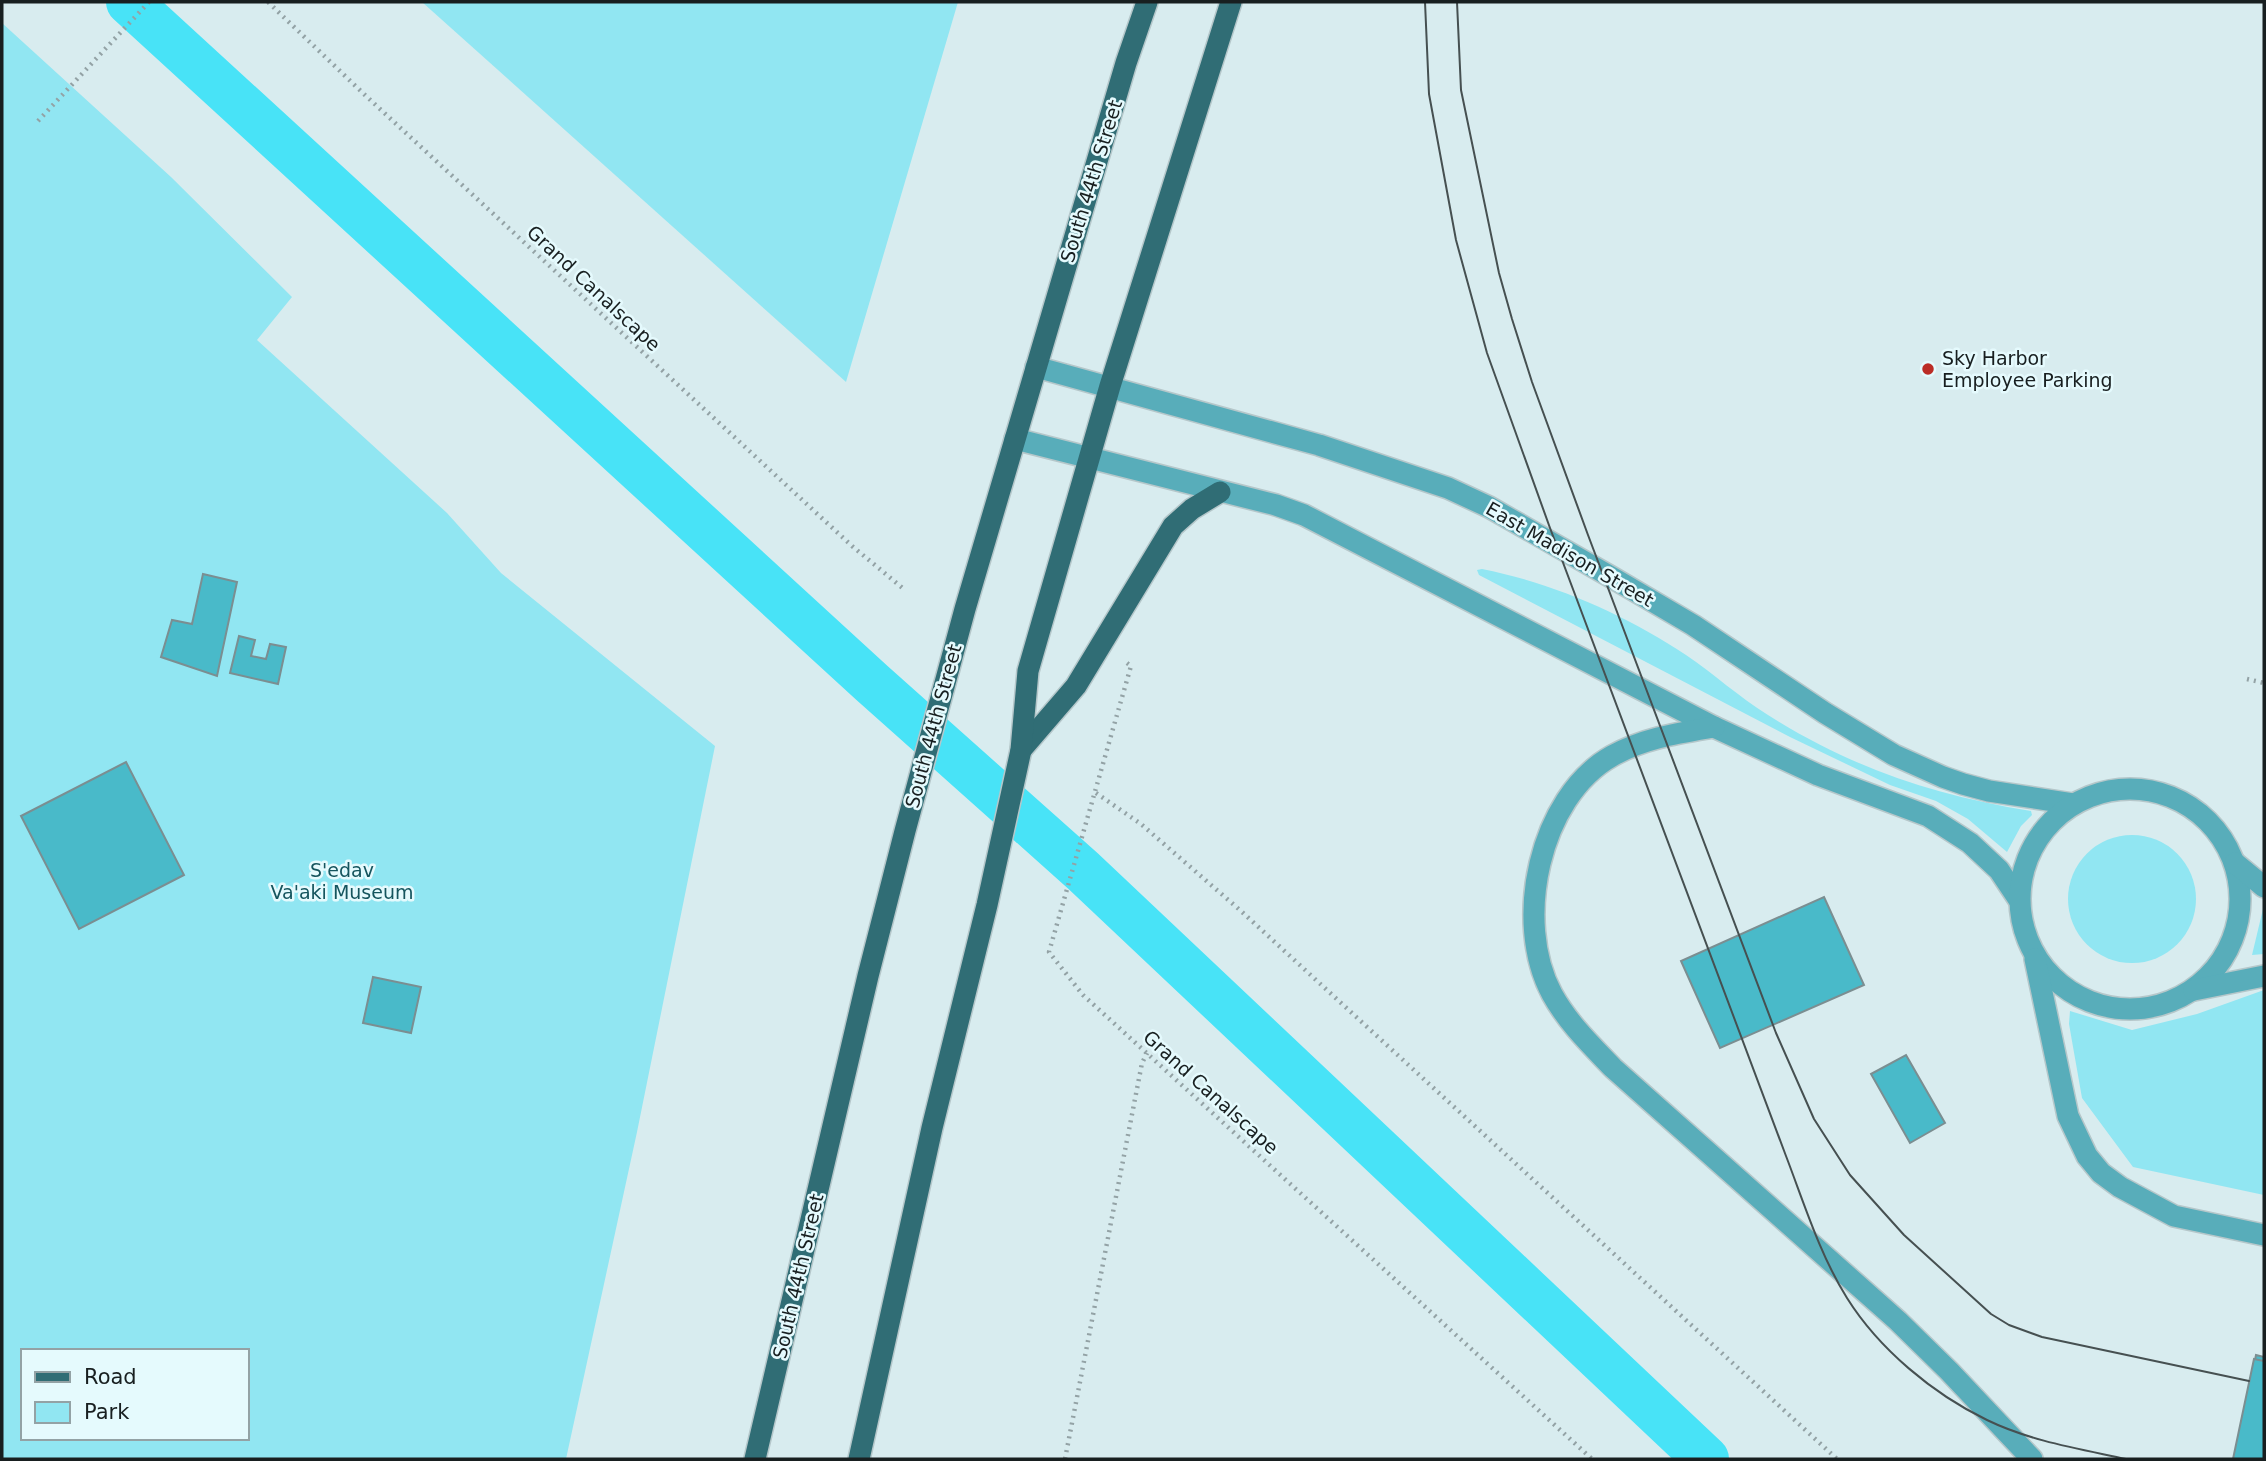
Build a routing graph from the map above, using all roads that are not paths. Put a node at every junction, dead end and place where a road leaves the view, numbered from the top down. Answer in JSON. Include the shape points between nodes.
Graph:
{"nodes":[{"id":1,"x":1147,"y":2,"type":"edge"},
{"id":2,"x":1231,"y":2,"type":"edge"},
{"id":3,"x":1036,"y":367,"type":"junction"},
{"id":4,"x":1110,"y":386,"type":"junction"},
{"id":5,"x":1015,"y":439,"type":"junction"},
{"id":6,"x":1089,"y":459,"type":"junction"},
{"id":7,"x":1220,"y":492,"type":"junction"},
{"id":8,"x":1714,"y":727,"type":"junction"},
{"id":9,"x":1021,"y":750,"type":"junction"},
{"id":10,"x":2073,"y":804,"type":"junction"},
{"id":11,"x":2235,"y":863,"type":"junction"},
{"id":12,"x":2264,"y":887,"type":"edge"},
{"id":13,"x":2019,"y":900,"type":"junction"},
{"id":14,"x":2034,"y":953,"type":"junction"},
{"id":15,"x":2264,"y":976,"type":"edge"},
{"id":16,"x":2194,"y":990,"type":"junction"},
{"id":17,"x":2264,"y":1235,"type":"edge"},
{"id":18,"x":755,"y":1459,"type":"edge"},
{"id":19,"x":859,"y":1459,"type":"edge"},
{"id":20,"x":2032,"y":1459,"type":"edge"}],
"edges":[{"from":1,"to":3,"type":"main road","name":"South 44th Street"},
{"from":2,"to":4,"type":"main road"},
{"from":3,"to":4,"type":"street","name":"East Madison Street"},
{"from":3,"to":5,"type":"main road","name":"South 44th Street"},
{"from":4,"to":6,"type":"main road"},
{"from":4,"to":10,"type":"street","name":"East Madison Street","via":[[1371,461],[1448,488],[1693,625],[1895,755],[1963,784]]},
{"from":5,"to":6,"type":"street"},
{"from":5,"to":18,"type":"main road","name":"South 44th Street","via":[[905,831]]},
{"from":6,"to":7,"type":"street"},
{"from":6,"to":9,"type":"main road","via":[[1028,671]]},
{"from":7,"to":8,"type":"street","via":[[1304,515]]},
{"from":7,"to":9,"type":"main road","via":[[1173,526],[1076,686]]},
{"from":8,"to":13,"type":"street","via":[[1818,775],[1928,816],[1970,843],[1999,870]]},
{"from":8,"to":20,"type":"street","via":[[1646,740],[1611,757],[1567,800],[1540,859],[1532,905],[1540,962],[1551,992],[1573,1027],[1613,1068],[1898,1321]]},
{"from":9,"to":19,"type":"main road"},
{"from":10,"to":11,"type":"street","via":[[2099,792],[2128,788],[2162,792],[2193,808],[2219,832]]},
{"from":10,"to":13,"type":"street","via":[[2043,829],[2025,862]]},
{"from":11,"to":12,"type":"street"},
{"from":11,"to":16,"type":"street","via":[[2242,898],[2236,933],[2220,965]]},
{"from":13,"to":14,"type":"street","via":[[2023,928]]},
{"from":14,"to":16,"type":"street","via":[[2052,978],[2077,996],[2106,1007],[2136,1010]]},
{"from":14,"to":17,"type":"street","via":[[2068,1116],[2087,1156],[2120,1187],[2174,1216]]},
{"from":15,"to":16,"type":"street"}]}
